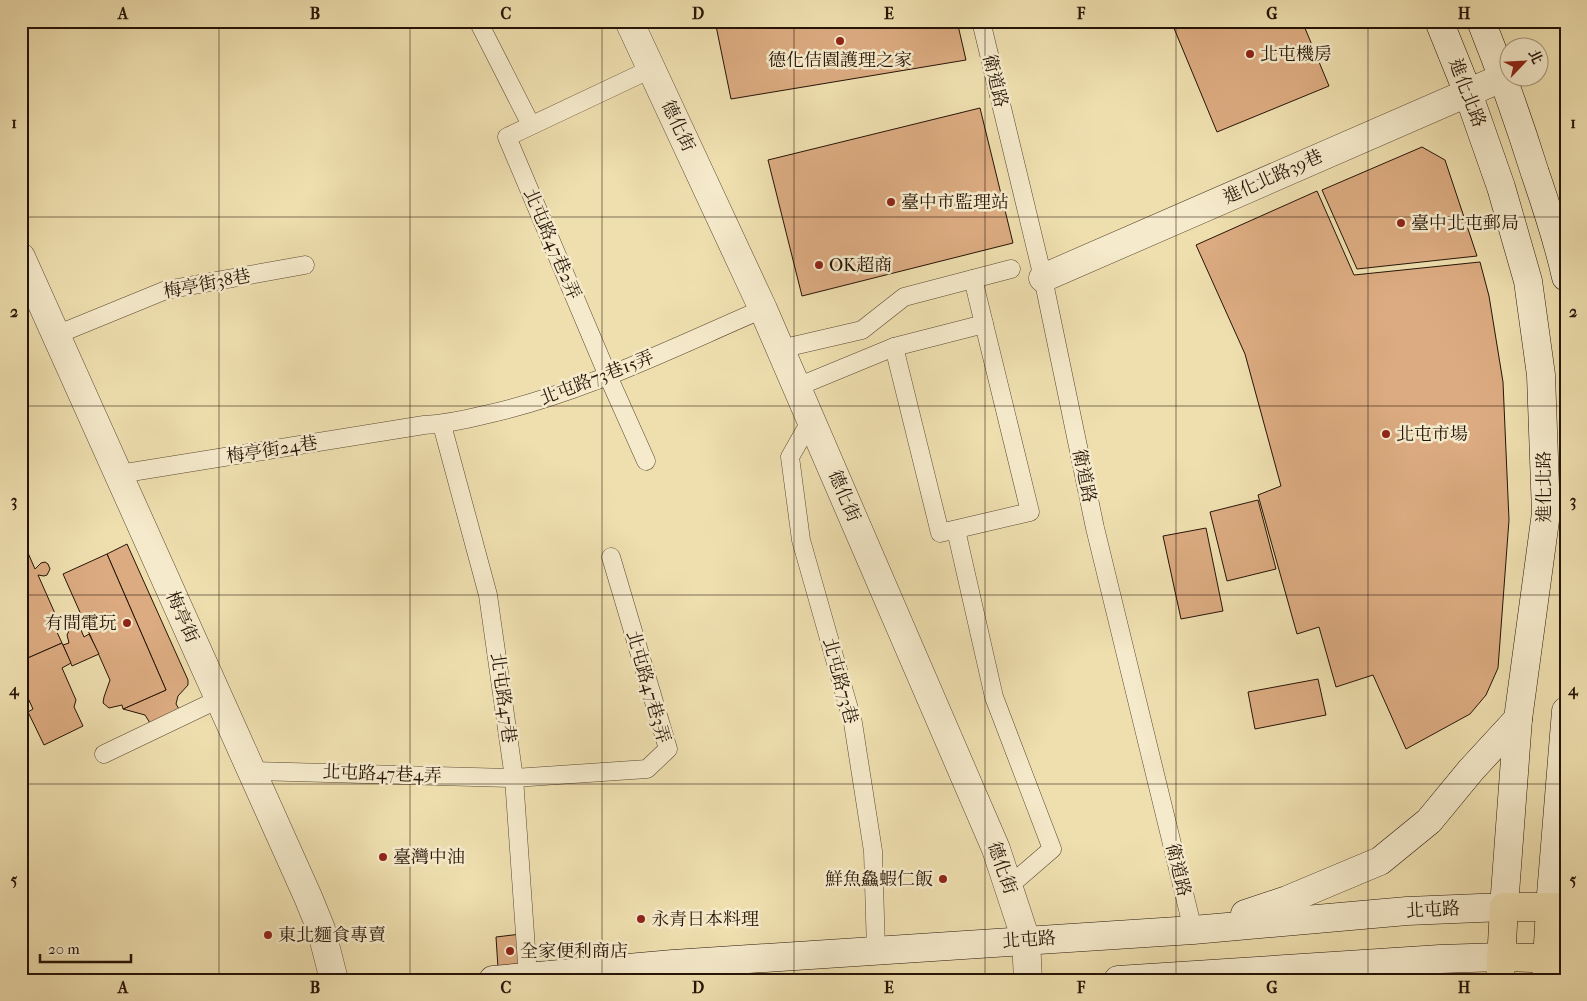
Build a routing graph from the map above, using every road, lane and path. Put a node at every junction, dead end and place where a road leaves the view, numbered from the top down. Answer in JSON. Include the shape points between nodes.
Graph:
{"nodes":[{"id":1,"x":478,"y":21,"type":"edge"},
{"id":2,"x":629,"y":21,"type":"edge"},
{"id":3,"x":981,"y":21,"type":"edge"},
{"id":4,"x":1438,"y":21,"type":"edge"},
{"id":5,"x":1481,"y":21,"type":"edge"},
{"id":6,"x":1500,"y":67,"type":"edge"},
{"id":7,"x":651,"y":69,"type":"junction"},
{"id":8,"x":1500,"y":79,"type":"edge"},
{"id":9,"x":1508,"y":88,"type":"edge"},
{"id":10,"x":1468,"y":93,"type":"junction"},
{"id":11,"x":531,"y":126,"type":"junction"},
{"id":12,"x":21,"y":257,"type":"edge"},
{"id":13,"x":305,"y":265,"type":"dead end"},
{"id":14,"x":1011,"y":269,"type":"dead end"},
{"id":15,"x":1566,"y":277,"type":"edge"},
{"id":16,"x":1043,"y":278,"type":"junction"},
{"id":17,"x":973,"y":279,"type":"junction"},
{"id":18,"x":763,"y":309,"type":"junction"},
{"id":19,"x":984,"y":324,"type":"junction"},
{"id":20,"x":56,"y":335,"type":"junction"},
{"id":21,"x":894,"y":347,"type":"junction"},
{"id":22,"x":780,"y":349,"type":"junction"},
{"id":23,"x":608,"y":376,"type":"junction"},
{"id":24,"x":797,"y":387,"type":"junction"},
{"id":25,"x":811,"y":420,"type":"junction"},
{"id":26,"x":442,"y":424,"type":"junction"},
{"id":27,"x":424,"y":425,"type":"joint"},
{"id":28,"x":646,"y":461,"type":"dead end"},
{"id":29,"x":119,"y":474,"type":"junction"},
{"id":30,"x":956,"y":530,"type":"junction"},
{"id":31,"x":610,"y":557,"type":"dead end"},
{"id":32,"x":219,"y":699,"type":"junction"},
{"id":33,"x":1566,"y":713,"type":"edge"},
{"id":34,"x":1518,"y":719,"type":"junction"},
{"id":35,"x":104,"y":754,"type":"dead end"},
{"id":36,"x":251,"y":771,"type":"junction"},
{"id":37,"x":514,"y":778,"type":"junction"},
{"id":38,"x":1008,"y":887,"type":"junction"},
{"id":39,"x":1504,"y":907,"type":"junction"},
{"id":40,"x":1558,"y":907,"type":"edge"},
{"id":41,"x":1193,"y":930,"type":"junction"},
{"id":42,"x":1026,"y":940,"type":"junction"},
{"id":43,"x":876,"y":950,"type":"junction"},
{"id":44,"x":1553,"y":966,"type":"edge"},
{"id":45,"x":1270,"y":969,"type":"junction"},
{"id":46,"x":1501,"y":969,"type":"edge"},
{"id":47,"x":528,"y":977,"type":"junction"},
{"id":48,"x":334,"y":980,"type":"edge"},
{"id":49,"x":493,"y":980,"type":"edge"},
{"id":50,"x":1028,"y":980,"type":"edge"},
{"id":51,"x":1118,"y":980,"type":"edge"},
{"id":52,"x":1312,"y":980,"type":"edge"}],
"edges":[{"from":1,"to":11,"type":"lane"},
{"from":2,"to":7,"type":"main road","name":"德化街"},
{"from":3,"to":16,"type":"lane","name":"衛道路"},
{"from":4,"to":10,"type":"main road","name":"進化北路"},
{"from":5,"to":6,"type":"main road"},
{"from":7,"to":11,"type":"lane","name":"北屯路47巷2弄"},
{"from":7,"to":18,"type":"main road","name":"德化街"},
{"from":8,"to":10,"type":"main road","name":"進化北路39巷"},
{"from":9,"to":15,"type":"main road","via":[[1560,248]]},
{"from":10,"to":16,"type":"main road","name":"進化北路39巷"},
{"from":10,"to":34,"type":"main road","name":"進化北路","via":[[1501,187],[1528,281],[1541,374],[1546,513]]},
{"from":11,"to":23,"type":"lane","name":"北屯路47巷2弄","via":[[507,137]]},
{"from":12,"to":20,"type":"main road","name":"梅亭街"},
{"from":13,"to":20,"type":"lane","name":"梅亭街38巷","via":[[166,290]]},
{"from":14,"to":17,"type":"lane"},
{"from":16,"to":41,"type":"lane","name":"衛道路","via":[[1095,528]]},
{"from":17,"to":19,"type":"lane"},
{"from":17,"to":22,"type":"lane","via":[[904,297],[862,330]]},
{"from":18,"to":22,"type":"main road","name":"德化街"},
{"from":18,"to":23,"type":"lane","name":"北屯路73巷15弄"},
{"from":19,"to":21,"type":"lane"},
{"from":19,"to":30,"type":"lane","via":[[1030,512]]},
{"from":20,"to":29,"type":"main road","name":"梅亭街"},
{"from":21,"to":24,"type":"lane"},
{"from":21,"to":30,"type":"lane","via":[[940,533]]},
{"from":22,"to":24,"type":"main road","name":"德化街"},
{"from":23,"to":26,"type":"lane","name":"北屯路73巷15弄","via":[[520,408]]},
{"from":23,"to":28,"type":"lane"},
{"from":24,"to":25,"type":"main road","name":"德化街"},
{"from":25,"to":38,"type":"main road","name":"德化街","via":[[996,849]]},
{"from":25,"to":43,"type":"lane","name":"北屯路73巷","via":[[790,457],[801,540],[853,723],[873,851]]},
{"from":26,"to":27,"type":"lane","name":"北屯路73巷15弄"},
{"from":26,"to":37,"type":"lane","name":"北屯路47巷","via":[[488,595]]},
{"from":27,"to":29,"type":"lane","name":"梅亭街24巷"},
{"from":29,"to":32,"type":"main road","name":"梅亭街"},
{"from":30,"to":38,"type":"lane","via":[[994,697],[1052,849]]},
{"from":31,"to":37,"type":"lane","name":"北屯路47巷3弄","via":[[668,749],[647,769]]},
{"from":32,"to":35,"type":"lane"},
{"from":32,"to":36,"type":"main road","name":"梅亭街"},
{"from":33,"to":40,"type":"main road"},
{"from":34,"to":39,"type":"main road","name":"進化北路"},
{"from":34,"to":41,"type":"main road","via":[[1430,821],[1380,861],[1288,900]]},
{"from":36,"to":37,"type":"lane","name":"北屯路47巷4弄"},
{"from":36,"to":48,"type":"main road","name":"梅亭街","via":[[321,929]]},
{"from":37,"to":47,"type":"lane","name":"北屯路47巷"},
{"from":38,"to":42,"type":"main road","name":"德化街"},
{"from":39,"to":40,"type":"main road","name":"北屯路"},
{"from":39,"to":41,"type":"main road","name":"北屯路"},
{"from":39,"to":46,"type":"main road"},
{"from":40,"to":44,"type":"main road"},
{"from":41,"to":42,"type":"main road","name":"北屯路"},
{"from":42,"to":43,"type":"main road","name":"北屯路"},
{"from":42,"to":50,"type":"main road","name":"德化街"},
{"from":43,"to":47,"type":"main road","name":"北屯路"},
{"from":44,"to":46,"type":"main road"},
{"from":45,"to":46,"type":"main road","via":[[1440,959]]},
{"from":45,"to":51,"type":"main road"},
{"from":45,"to":52,"type":"main road"},
{"from":47,"to":49,"type":"main road","name":"北屯路"}]}
